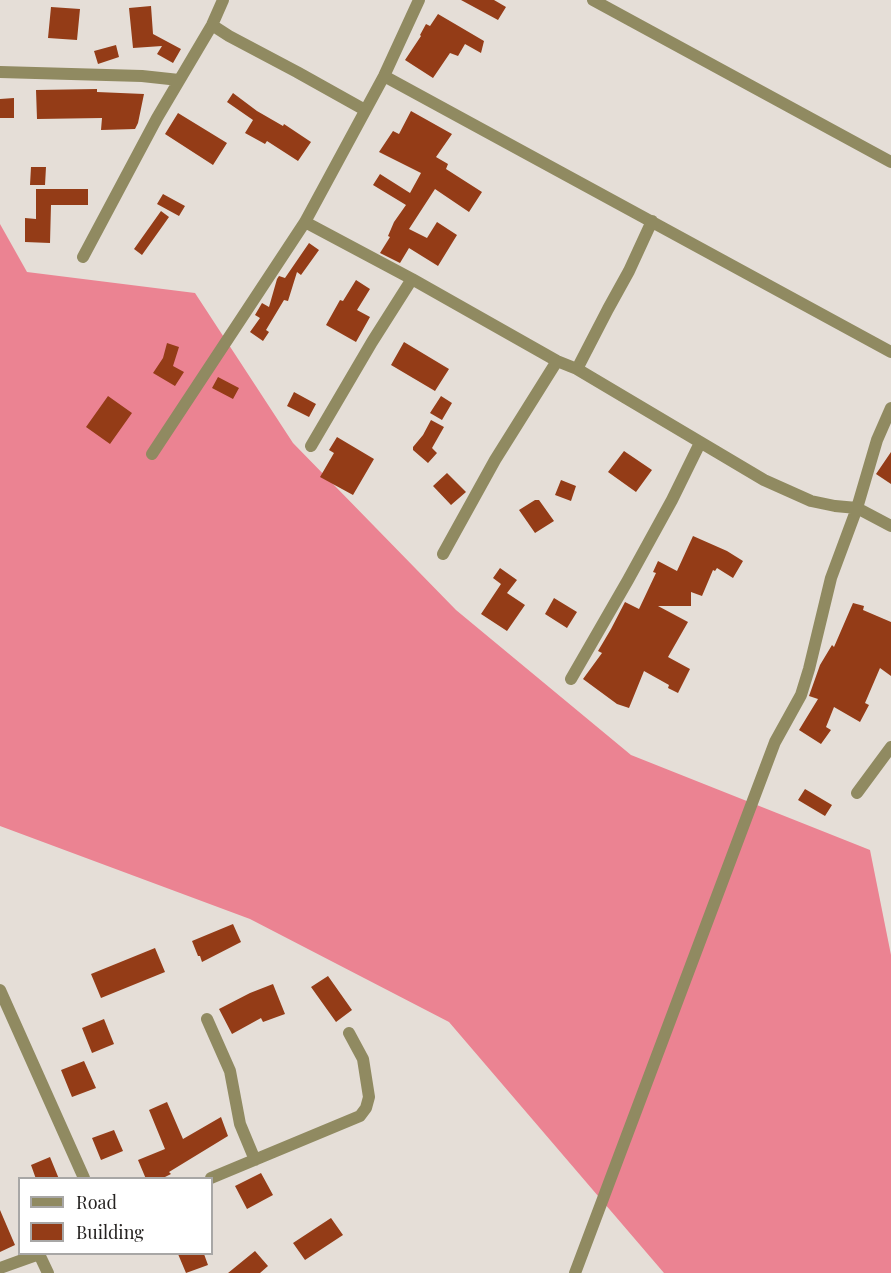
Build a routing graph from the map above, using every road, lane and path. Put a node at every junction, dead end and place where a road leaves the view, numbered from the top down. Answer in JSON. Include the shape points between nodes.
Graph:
{"nodes":[{"id":1,"x":223,"y":0,"type":"edge"},
{"id":2,"x":419,"y":0,"type":"edge"},
{"id":3,"x":593,"y":0,"type":"edge"},
{"id":4,"x":212,"y":25,"type":"junction"},
{"id":5,"x":0,"y":72,"type":"edge"},
{"id":6,"x":384,"y":76,"type":"junction"},
{"id":7,"x":179,"y":80,"type":"junction"},
{"id":8,"x":365,"y":110,"type":"junction"},
{"id":9,"x":891,"y":162,"type":"edge"},
{"id":10,"x":652,"y":221,"type":"junction"},
{"id":11,"x":305,"y":222,"type":"junction"},
{"id":12,"x":84,"y":257,"type":"dead end"},
{"id":13,"x":412,"y":279,"type":"junction"},
{"id":14,"x":891,"y":352,"type":"edge"},
{"id":15,"x":557,"y":361,"type":"junction"},
{"id":16,"x":577,"y":369,"type":"junction"},
{"id":17,"x":891,"y":408,"type":"edge"},
{"id":18,"x":700,"y":443,"type":"junction"},
{"id":19,"x":311,"y":446,"type":"dead end"},
{"id":20,"x":152,"y":454,"type":"dead end"},
{"id":21,"x":856,"y":508,"type":"junction"},
{"id":22,"x":891,"y":526,"type":"edge"},
{"id":23,"x":443,"y":554,"type":"dead end"},
{"id":24,"x":571,"y":679,"type":"dead end"},
{"id":25,"x":891,"y":747,"type":"edge"},
{"id":26,"x":857,"y":793,"type":"dead end"},
{"id":27,"x":0,"y":990,"type":"edge"},
{"id":28,"x":207,"y":1019,"type":"dead end"},
{"id":29,"x":349,"y":1033,"type":"dead end"},
{"id":30,"x":255,"y":1160,"type":"junction"},
{"id":31,"x":83,"y":1177,"type":"edge"},
{"id":32,"x":213,"y":1179,"type":"edge"},
{"id":33,"x":36,"y":1255,"type":"edge"},
{"id":34,"x":39,"y":1255,"type":"edge"},
{"id":35,"x":0,"y":1268,"type":"edge"},
{"id":36,"x":48,"y":1273,"type":"edge"},
{"id":37,"x":575,"y":1273,"type":"edge"}],
"edges":[{"from":1,"to":4,"type":"street"},
{"from":2,"to":6,"type":"street"},
{"from":3,"to":9,"type":"street"},
{"from":4,"to":7,"type":"street"},
{"from":4,"to":8,"type":"street"},
{"from":5,"to":7,"type":"street"},
{"from":6,"to":8,"type":"street"},
{"from":6,"to":10,"type":"street"},
{"from":7,"to":12,"type":"street"},
{"from":8,"to":11,"type":"street"},
{"from":10,"to":14,"type":"street"},
{"from":10,"to":16,"type":"street"},
{"from":11,"to":13,"type":"street"},
{"from":11,"to":20,"type":"street"},
{"from":13,"to":15,"type":"street"},
{"from":13,"to":19,"type":"street"},
{"from":15,"to":16,"type":"street"},
{"from":15,"to":23,"type":"street","via":[[495,460]]},
{"from":16,"to":18,"type":"street"},
{"from":17,"to":21,"type":"street"},
{"from":18,"to":21,"type":"street","via":[[764,480],[811,501]]},
{"from":18,"to":24,"type":"street"},
{"from":21,"to":22,"type":"street"},
{"from":21,"to":37,"type":"street","via":[[831,578],[801,695],[775,742]]},
{"from":25,"to":26,"type":"street"},
{"from":27,"to":31,"type":"street"},
{"from":28,"to":30,"type":"street","via":[[230,1071],[240,1124]]},
{"from":29,"to":30,"type":"street","via":[[363,1059],[369,1097],[366,1108],[360,1116]]},
{"from":30,"to":32,"type":"street"},
{"from":33,"to":35,"type":"street"},
{"from":34,"to":36,"type":"street"}]}
